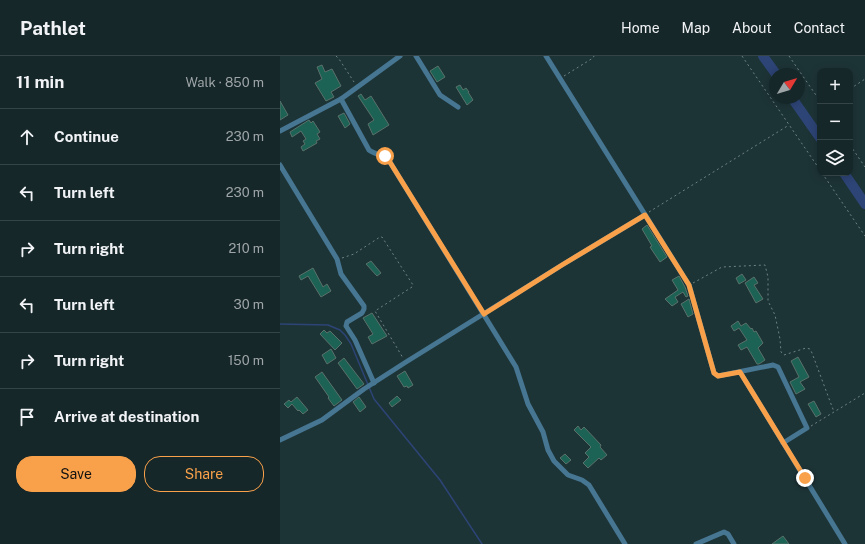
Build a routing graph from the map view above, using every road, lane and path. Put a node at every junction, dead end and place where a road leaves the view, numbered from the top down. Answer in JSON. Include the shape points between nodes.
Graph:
{"nodes":[{"id":1,"x":336,"y":56,"type":"edge"},
{"id":2,"x":400,"y":56,"type":"edge"},
{"id":3,"x":416,"y":56,"type":"edge"},
{"id":4,"x":546,"y":56,"type":"edge"},
{"id":5,"x":594,"y":56,"type":"edge"},
{"id":6,"x":742,"y":56,"type":"edge"},
{"id":7,"x":789,"y":56,"type":"edge"},
{"id":8,"x":559,"y":79,"type":"junction"},
{"id":9,"x":865,"y":79,"type":"edge"},
{"id":10,"x":853,"y":87,"type":"edge"},
{"id":11,"x":358,"y":88,"type":"junction"},
{"id":12,"x":817,"y":97,"type":"edge"},
{"id":13,"x":341,"y":99,"type":"junction"},
{"id":14,"x":458,"y":107,"type":"dead end"},
{"id":15,"x":789,"y":125,"type":"junction"},
{"id":16,"x":280,"y":130,"type":"edge"},
{"id":17,"x":853,"y":149,"type":"edge"},
{"id":18,"x":280,"y":165,"type":"edge"},
{"id":19,"x":817,"y":166,"type":"edge"},
{"id":20,"x":865,"y":167,"type":"edge"},
{"id":21,"x":824,"y":176,"type":"edge"},
{"id":22,"x":645,"y":215,"type":"junction"},
{"id":23,"x":865,"y":236,"type":"edge"},
{"id":24,"x":338,"y":259,"type":"junction"},
{"id":25,"x":689,"y":285,"type":"junction"},
{"id":26,"x":484,"y":314,"type":"junction"},
{"id":27,"x":406,"y":362,"type":"junction"},
{"id":28,"x":740,"y":372,"type":"junction"},
{"id":29,"x":369,"y":386,"type":"junction"},
{"id":30,"x":865,"y":393,"type":"edge"},
{"id":31,"x":834,"y":412,"type":"junction"},
{"id":32,"x":808,"y":428,"type":"junction"},
{"id":33,"x":280,"y":440,"type":"edge"},
{"id":34,"x":783,"y":443,"type":"junction"},
{"id":35,"x":625,"y":544,"type":"edge"},
{"id":36,"x":696,"y":544,"type":"edge"},
{"id":37,"x":734,"y":544,"type":"edge"},
{"id":38,"x":845,"y":544,"type":"edge"}],
"edges":[{"from":1,"to":11,"type":"path"},
{"from":2,"to":11,"type":"street"},
{"from":3,"to":14,"type":"street","via":[[440,95]]},
{"from":4,"to":8,"type":"street"},
{"from":5,"to":8,"type":"path"},
{"from":6,"to":15,"type":"path"},
{"from":7,"to":12,"type":"path"},
{"from":8,"to":22,"type":"street"},
{"from":9,"to":10,"type":"path"},
{"from":11,"to":13,"type":"street"},
{"from":13,"to":16,"type":"street"},
{"from":13,"to":26,"type":"street","via":[[369,150],[388,159]]},
{"from":15,"to":19,"type":"path"},
{"from":15,"to":22,"type":"path"},
{"from":17,"to":20,"type":"path"},
{"from":18,"to":24,"type":"street"},
{"from":21,"to":23,"type":"path"},
{"from":22,"to":25,"type":"street"},
{"from":22,"to":26,"type":"street"},
{"from":24,"to":27,"type":"path","via":[[354,254],[380,237],[384,238],[413,286],[375,311]]},
{"from":24,"to":29,"type":"street","via":[[341,274],[364,306],[362,313],[347,322],[346,326],[355,340]]},
{"from":25,"to":28,"type":"street","via":[[714,373],[718,376]]},
{"from":25,"to":31,"type":"path","via":[[719,268],[765,265],[768,277],[768,302],[775,315],[781,352],[784,355],[810,349]]},
{"from":26,"to":27,"type":"street"},
{"from":26,"to":35,"type":"street","via":[[516,367],[528,404],[543,432],[554,461],[568,475],[582,480],[589,486]]},
{"from":27,"to":29,"type":"street"},
{"from":28,"to":32,"type":"street","via":[[773,365],[778,367]]},
{"from":28,"to":34,"type":"street"},
{"from":29,"to":33,"type":"street","via":[[322,420]]},
{"from":30,"to":31,"type":"path"},
{"from":31,"to":32,"type":"path"},
{"from":32,"to":34,"type":"street"},
{"from":34,"to":38,"type":"street"},
{"from":36,"to":37,"type":"street","via":[[724,532]]}]}
